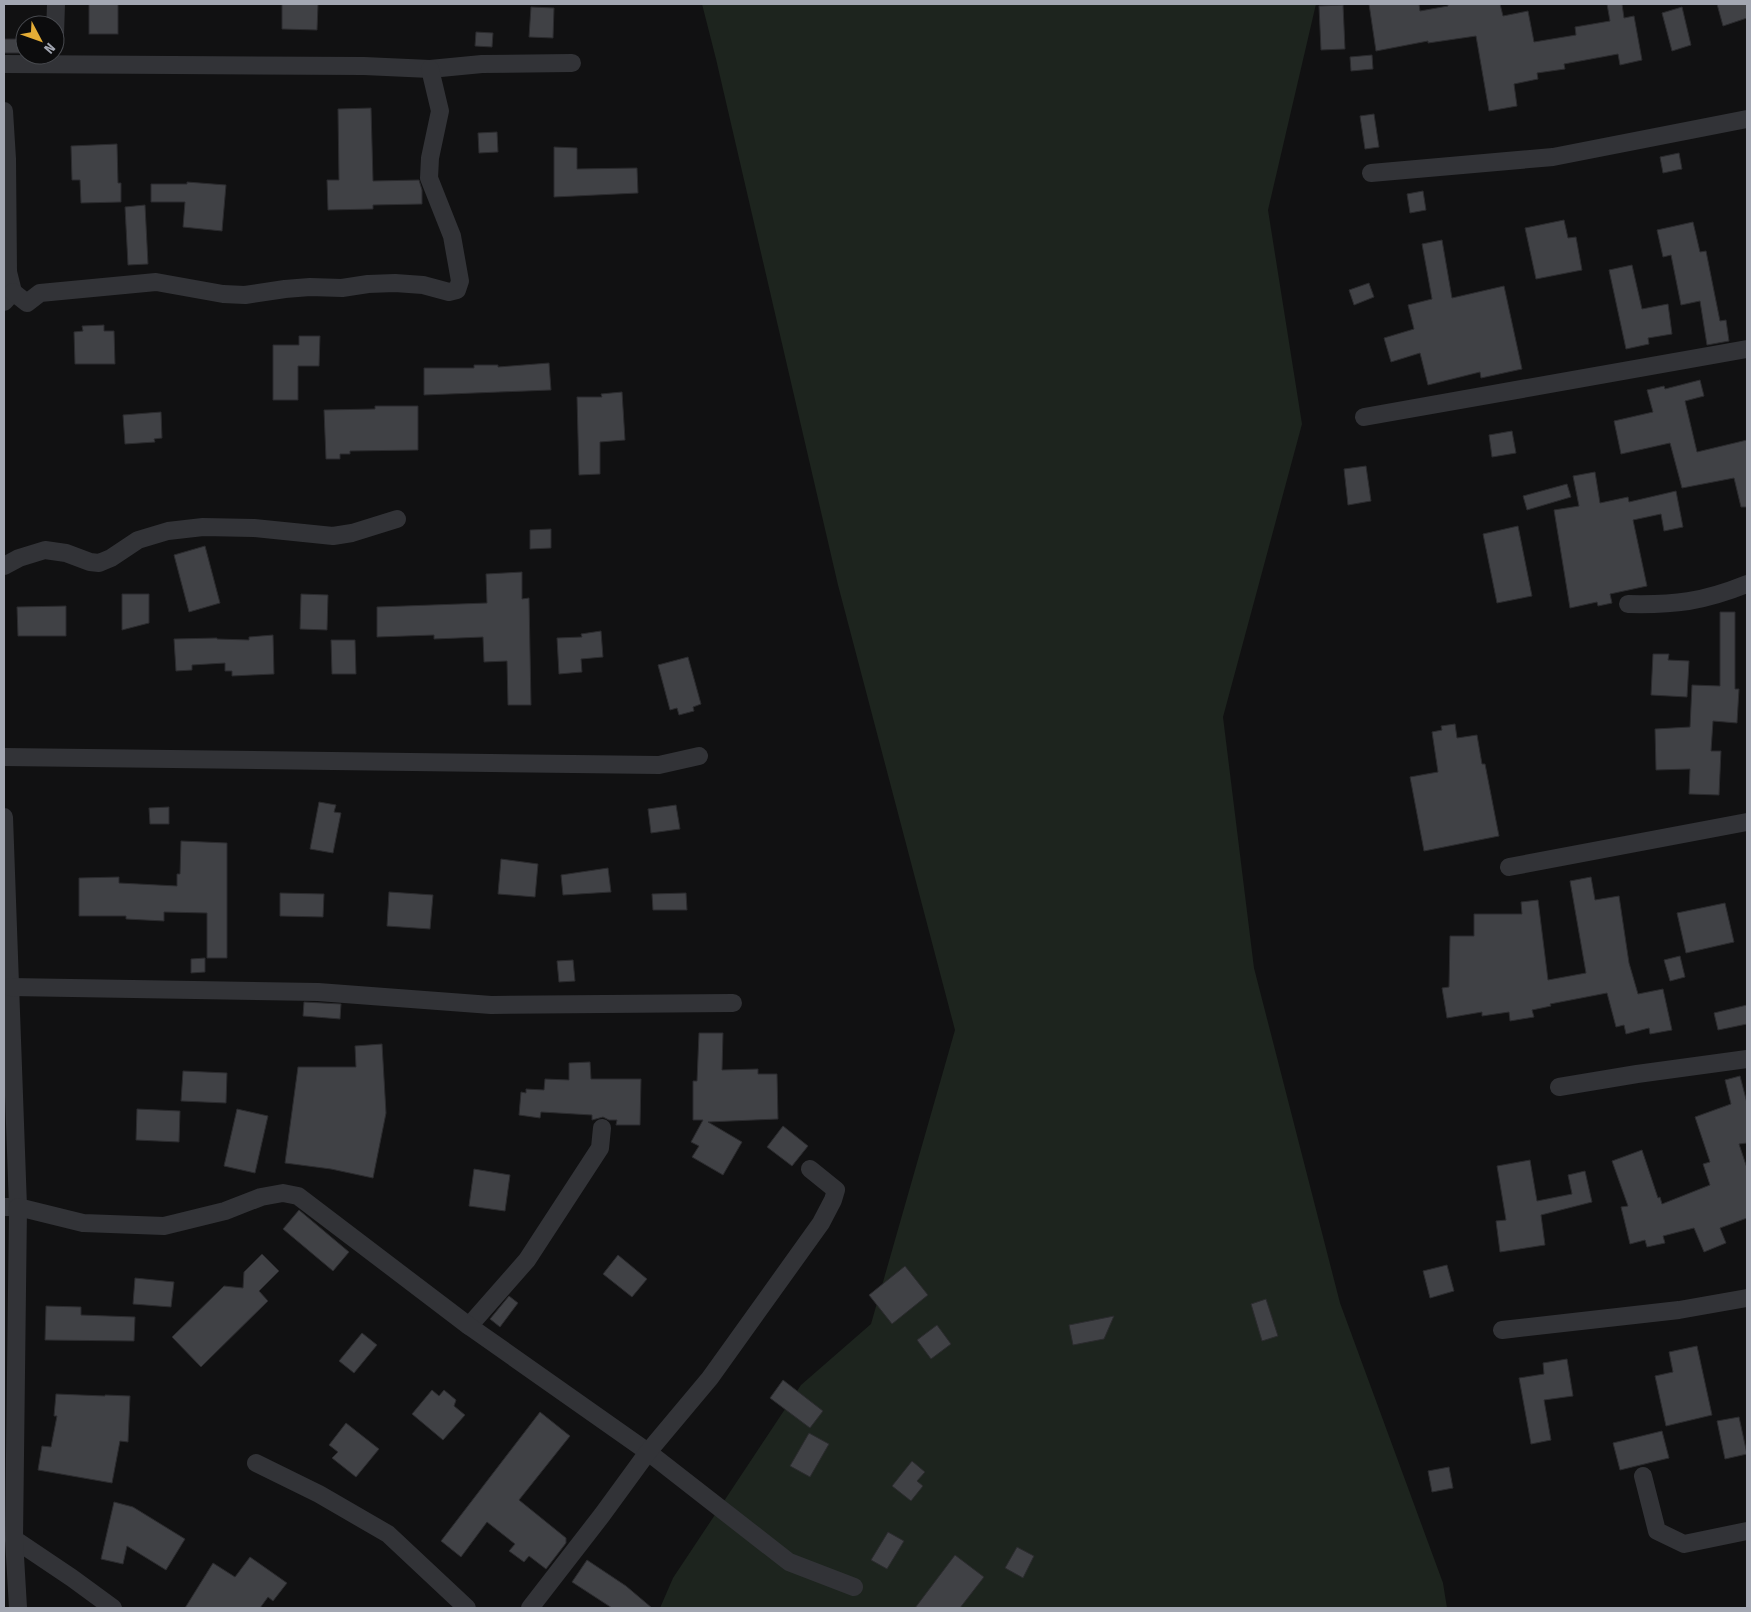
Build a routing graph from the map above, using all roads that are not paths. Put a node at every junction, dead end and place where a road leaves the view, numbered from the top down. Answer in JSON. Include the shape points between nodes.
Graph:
{"nodes":[{"id":1,"x":65,"y":59,"type":"edge"},
{"id":2,"x":572,"y":63,"type":"dead end"},
{"id":3,"x":430,"y":69,"type":"junction"},
{"id":4,"x":4,"y":111,"type":"edge"},
{"id":5,"x":1747,"y":119,"type":"edge"},
{"id":6,"x":1371,"y":173,"type":"dead end"},
{"id":7,"x":8,"y":297,"type":"edge"},
{"id":8,"x":1747,"y":349,"type":"edge"},
{"id":9,"x":1364,"y":417,"type":"dead end"},
{"id":10,"x":397,"y":519,"type":"dead end"},
{"id":11,"x":4,"y":566,"type":"edge"},
{"id":12,"x":1747,"y":584,"type":"edge"},
{"id":13,"x":1628,"y":604,"type":"dead end"},
{"id":14,"x":699,"y":756,"type":"dead end"},
{"id":15,"x":4,"y":757,"type":"edge"},
{"id":16,"x":4,"y":817,"type":"edge"},
{"id":17,"x":1747,"y":822,"type":"edge"},
{"id":18,"x":1509,"y":866,"type":"dead end"},
{"id":19,"x":10,"y":987,"type":"junction"},
{"id":20,"x":733,"y":1003,"type":"dead end"},
{"id":21,"x":1747,"y":1059,"type":"edge"},
{"id":22,"x":1559,"y":1088,"type":"dead end"},
{"id":23,"x":602,"y":1128,"type":"dead end"},
{"id":24,"x":810,"y":1169,"type":"dead end"},
{"id":25,"x":11,"y":1207,"type":"edge"},
{"id":26,"x":1747,"y":1298,"type":"edge"},
{"id":27,"x":469,"y":1326,"type":"junction"},
{"id":28,"x":1502,"y":1330,"type":"dead end"},
{"id":29,"x":648,"y":1452,"type":"junction"},
{"id":30,"x":256,"y":1462,"type":"dead end"},
{"id":31,"x":1643,"y":1476,"type":"dead end"},
{"id":32,"x":1747,"y":1531,"type":"edge"},
{"id":33,"x":14,"y":1539,"type":"junction"},
{"id":34,"x":854,"y":1587,"type":"dead end"},
{"id":35,"x":18,"y":1608,"type":"edge"},
{"id":36,"x":113,"y":1608,"type":"edge"},
{"id":37,"x":467,"y":1608,"type":"edge"},
{"id":38,"x":530,"y":1608,"type":"edge"}],
"edges":[{"from":1,"to":3,"type":"street"},
{"from":2,"to":3,"type":"street","via":[[482,64]]},
{"from":3,"to":7,"type":"street","via":[[440,111],[430,158],[430,178],[452,236],[460,281],[457,290],[449,292],[423,285],[395,283],[285,289],[245,295],[156,282],[40,293],[27,302]]},
{"from":4,"to":7,"type":"street","via":[[8,159]]},
{"from":5,"to":6,"type":"street","via":[[1553,157]]},
{"from":8,"to":9,"type":"street"},
{"from":10,"to":11,"type":"street","via":[[333,536],[254,528],[203,527],[138,540],[99,563],[45,550]]},
{"from":12,"to":13,"type":"street","via":[[1696,601],[1666,605]]},
{"from":14,"to":15,"type":"street","via":[[659,765]]},
{"from":16,"to":19,"type":"street"},
{"from":17,"to":18,"type":"street"},
{"from":19,"to":20,"type":"street","via":[[318,992],[491,1005]]},
{"from":19,"to":25,"type":"street"},
{"from":21,"to":22,"type":"street"},
{"from":23,"to":27,"type":"street","via":[[600,1148],[527,1260]]},
{"from":24,"to":29,"type":"street","via":[[836,1190],[821,1223],[710,1378]]},
{"from":25,"to":27,"type":"street","via":[[83,1223],[164,1226],[225,1211],[261,1197],[283,1193],[298,1196]]},
{"from":25,"to":33,"type":"street"},
{"from":26,"to":28,"type":"street","via":[[1679,1310]]},
{"from":27,"to":29,"type":"street"},
{"from":29,"to":34,"type":"street","via":[[789,1562]]},
{"from":29,"to":38,"type":"street"},
{"from":30,"to":37,"type":"street","via":[[388,1534]]},
{"from":31,"to":32,"type":"street","via":[[1657,1532],[1684,1544]]},
{"from":33,"to":35,"type":"street"},
{"from":33,"to":36,"type":"street"}]}
